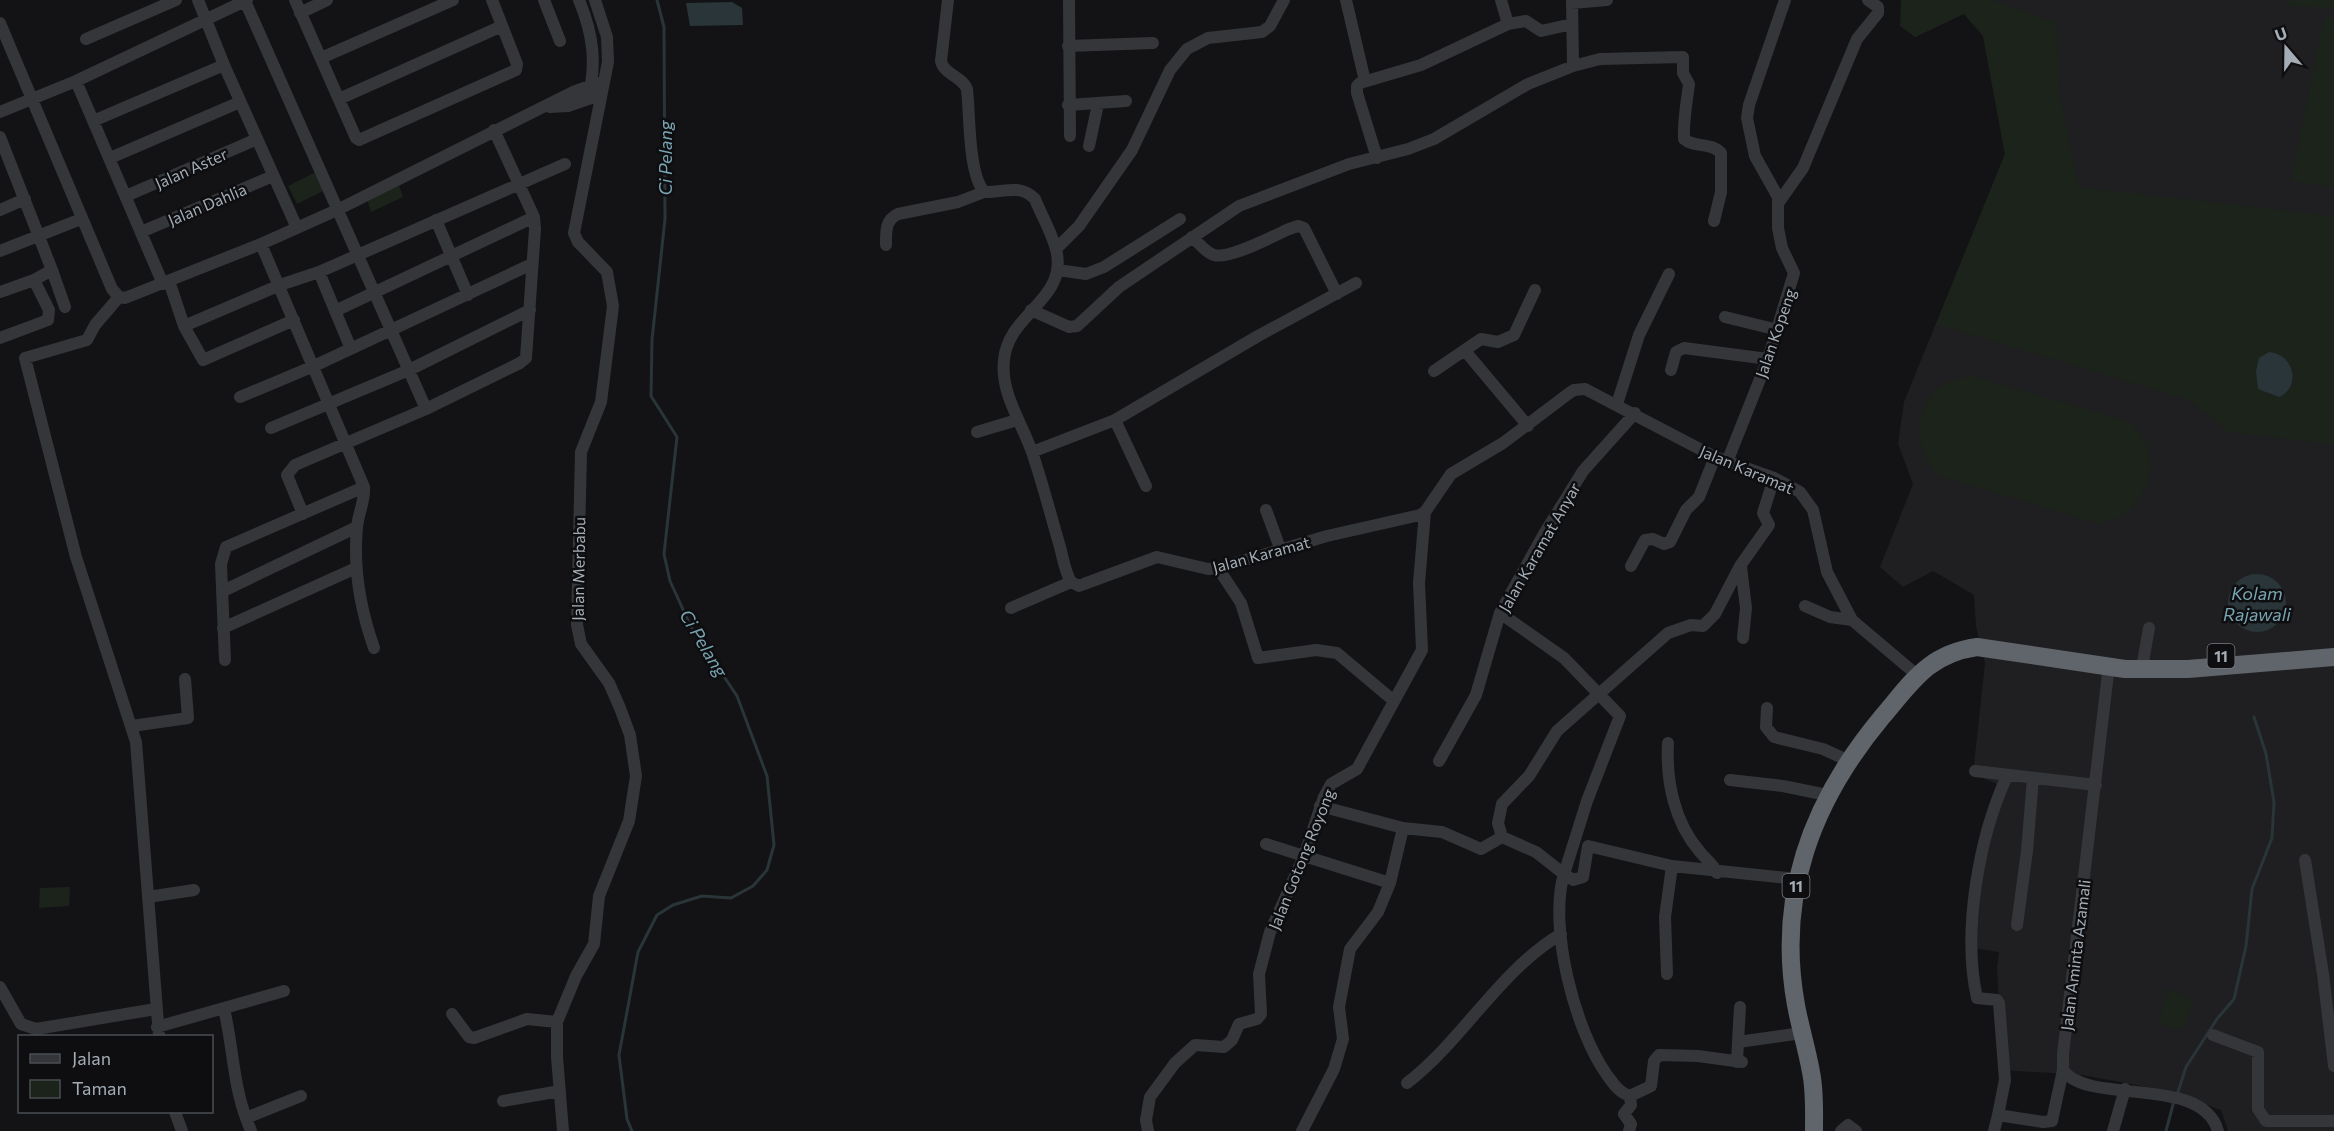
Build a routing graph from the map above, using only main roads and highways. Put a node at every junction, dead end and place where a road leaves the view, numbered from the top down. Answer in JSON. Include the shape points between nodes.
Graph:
{"nodes":[{"id":1,"x":2334,"y":646,"type":"edge"},
{"id":2,"x":2334,"y":657,"type":"edge"},
{"id":3,"x":2109,"y":665,"type":"junction"},
{"id":4,"x":1814,"y":1131,"type":"edge"}],
"edges":[{"from":1,"to":3,"type":"highway","number":"11"},
{"from":2,"to":3,"type":"highway","number":"11","via":[[2188,669],[2125,669]]},
{"from":3,"to":4,"type":"highway","number":"11","via":[[1977,646],[1942,656],[1917,675],[1827,795],[1797,879],[1792,936],[1792,974],[1812,1075]]}]}
